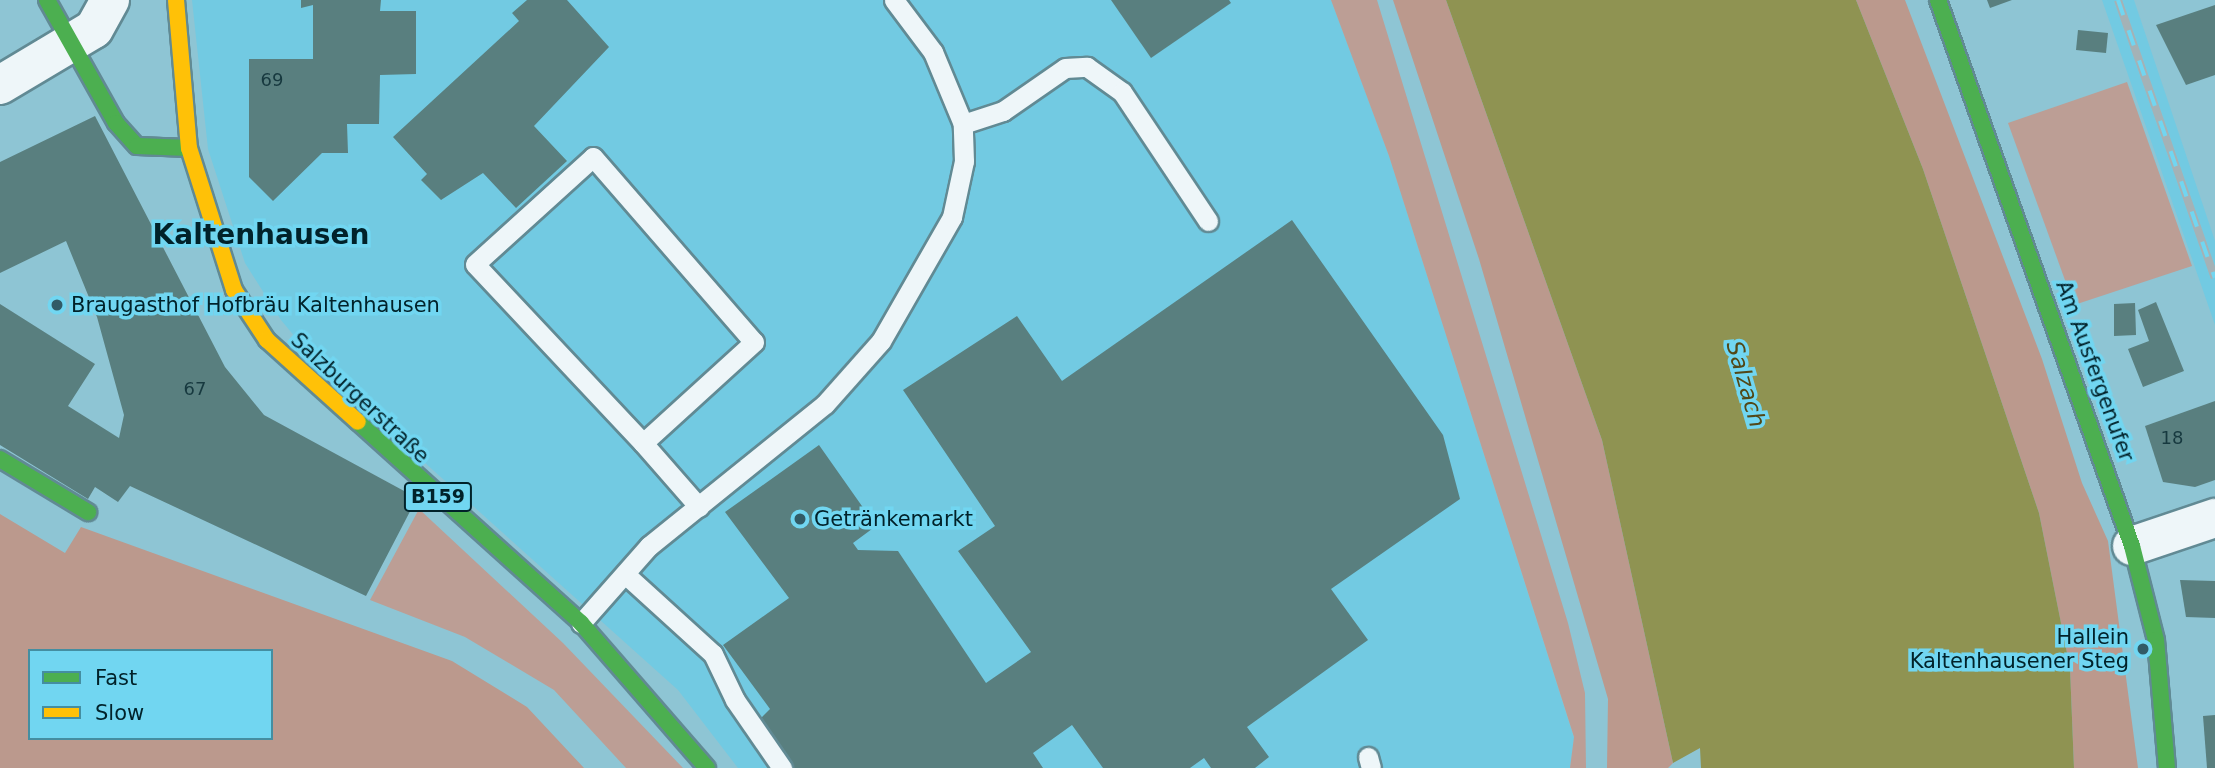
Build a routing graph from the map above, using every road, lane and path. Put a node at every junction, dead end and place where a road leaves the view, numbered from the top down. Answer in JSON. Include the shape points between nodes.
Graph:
{"nodes":[{"id":1,"x":47,"y":0,"type":"edge"},
{"id":2,"x":110,"y":0,"type":"edge"},
{"id":3,"x":176,"y":0,"type":"edge"},
{"id":4,"x":894,"y":0,"type":"edge"},
{"id":5,"x":1938,"y":0,"type":"edge"},
{"id":6,"x":69,"y":41,"type":"junction"},
{"id":7,"x":0,"y":85,"type":"edge"},
{"id":8,"x":963,"y":124,"type":"junction"},
{"id":9,"x":189,"y":148,"type":"junction"},
{"id":10,"x":1208,"y":221,"type":"dead end"},
{"id":11,"x":643,"y":443,"type":"junction"},
{"id":12,"x":0,"y":459,"type":"edge"},
{"id":13,"x":699,"y":506,"type":"junction"},
{"id":14,"x":88,"y":512,"type":"dead end"},
{"id":15,"x":2215,"y":518,"type":"edge"},
{"id":16,"x":2132,"y":546,"type":"junction"},
{"id":17,"x":625,"y":574,"type":"junction"},
{"id":18,"x":581,"y":623,"type":"junction"},
{"id":19,"x":707,"y":768,"type":"edge"},
{"id":20,"x":782,"y":768,"type":"edge"},
{"id":21,"x":2167,"y":768,"type":"edge"}],
"edges":[{"from":1,"to":6,"type":"street"},
{"from":2,"to":6,"type":"street","via":[[94,29]]},
{"from":3,"to":9,"type":"street","name":"Salzburgerstraße","number":"B159"},
{"from":4,"to":8,"type":"lane","via":[[933,52]]},
{"from":5,"to":16,"type":"street","name":"Am Ausfergenufer"},
{"from":6,"to":7,"type":"street"},
{"from":6,"to":9,"type":"street","via":[[137,146]]},
{"from":8,"to":10,"type":"lane","via":[[1003,111],[1065,68],[1087,67],[1122,92]]},
{"from":8,"to":13,"type":"lane","via":[[964,161],[952,217],[881,341],[825,404]]},
{"from":9,"to":18,"type":"street","name":"Salzburgerstraße","number":"B159","via":[[234,289],[267,340]]},
{"from":11,"to":11,"type":"lane","via":[[754,342],[593,157],[475,264]]},
{"from":11,"to":13,"type":"lane"},
{"from":12,"to":14,"type":"street"},
{"from":13,"to":17,"type":"lane"},
{"from":15,"to":16,"type":"street"},
{"from":16,"to":21,"type":"street","name":"Am Ausfergenufer","via":[[2155,640]]},
{"from":17,"to":18,"type":"lane"},
{"from":17,"to":20,"type":"lane","via":[[713,654]]},
{"from":18,"to":19,"type":"street","name":"Salzburgerstraße","number":"B159"}]}
